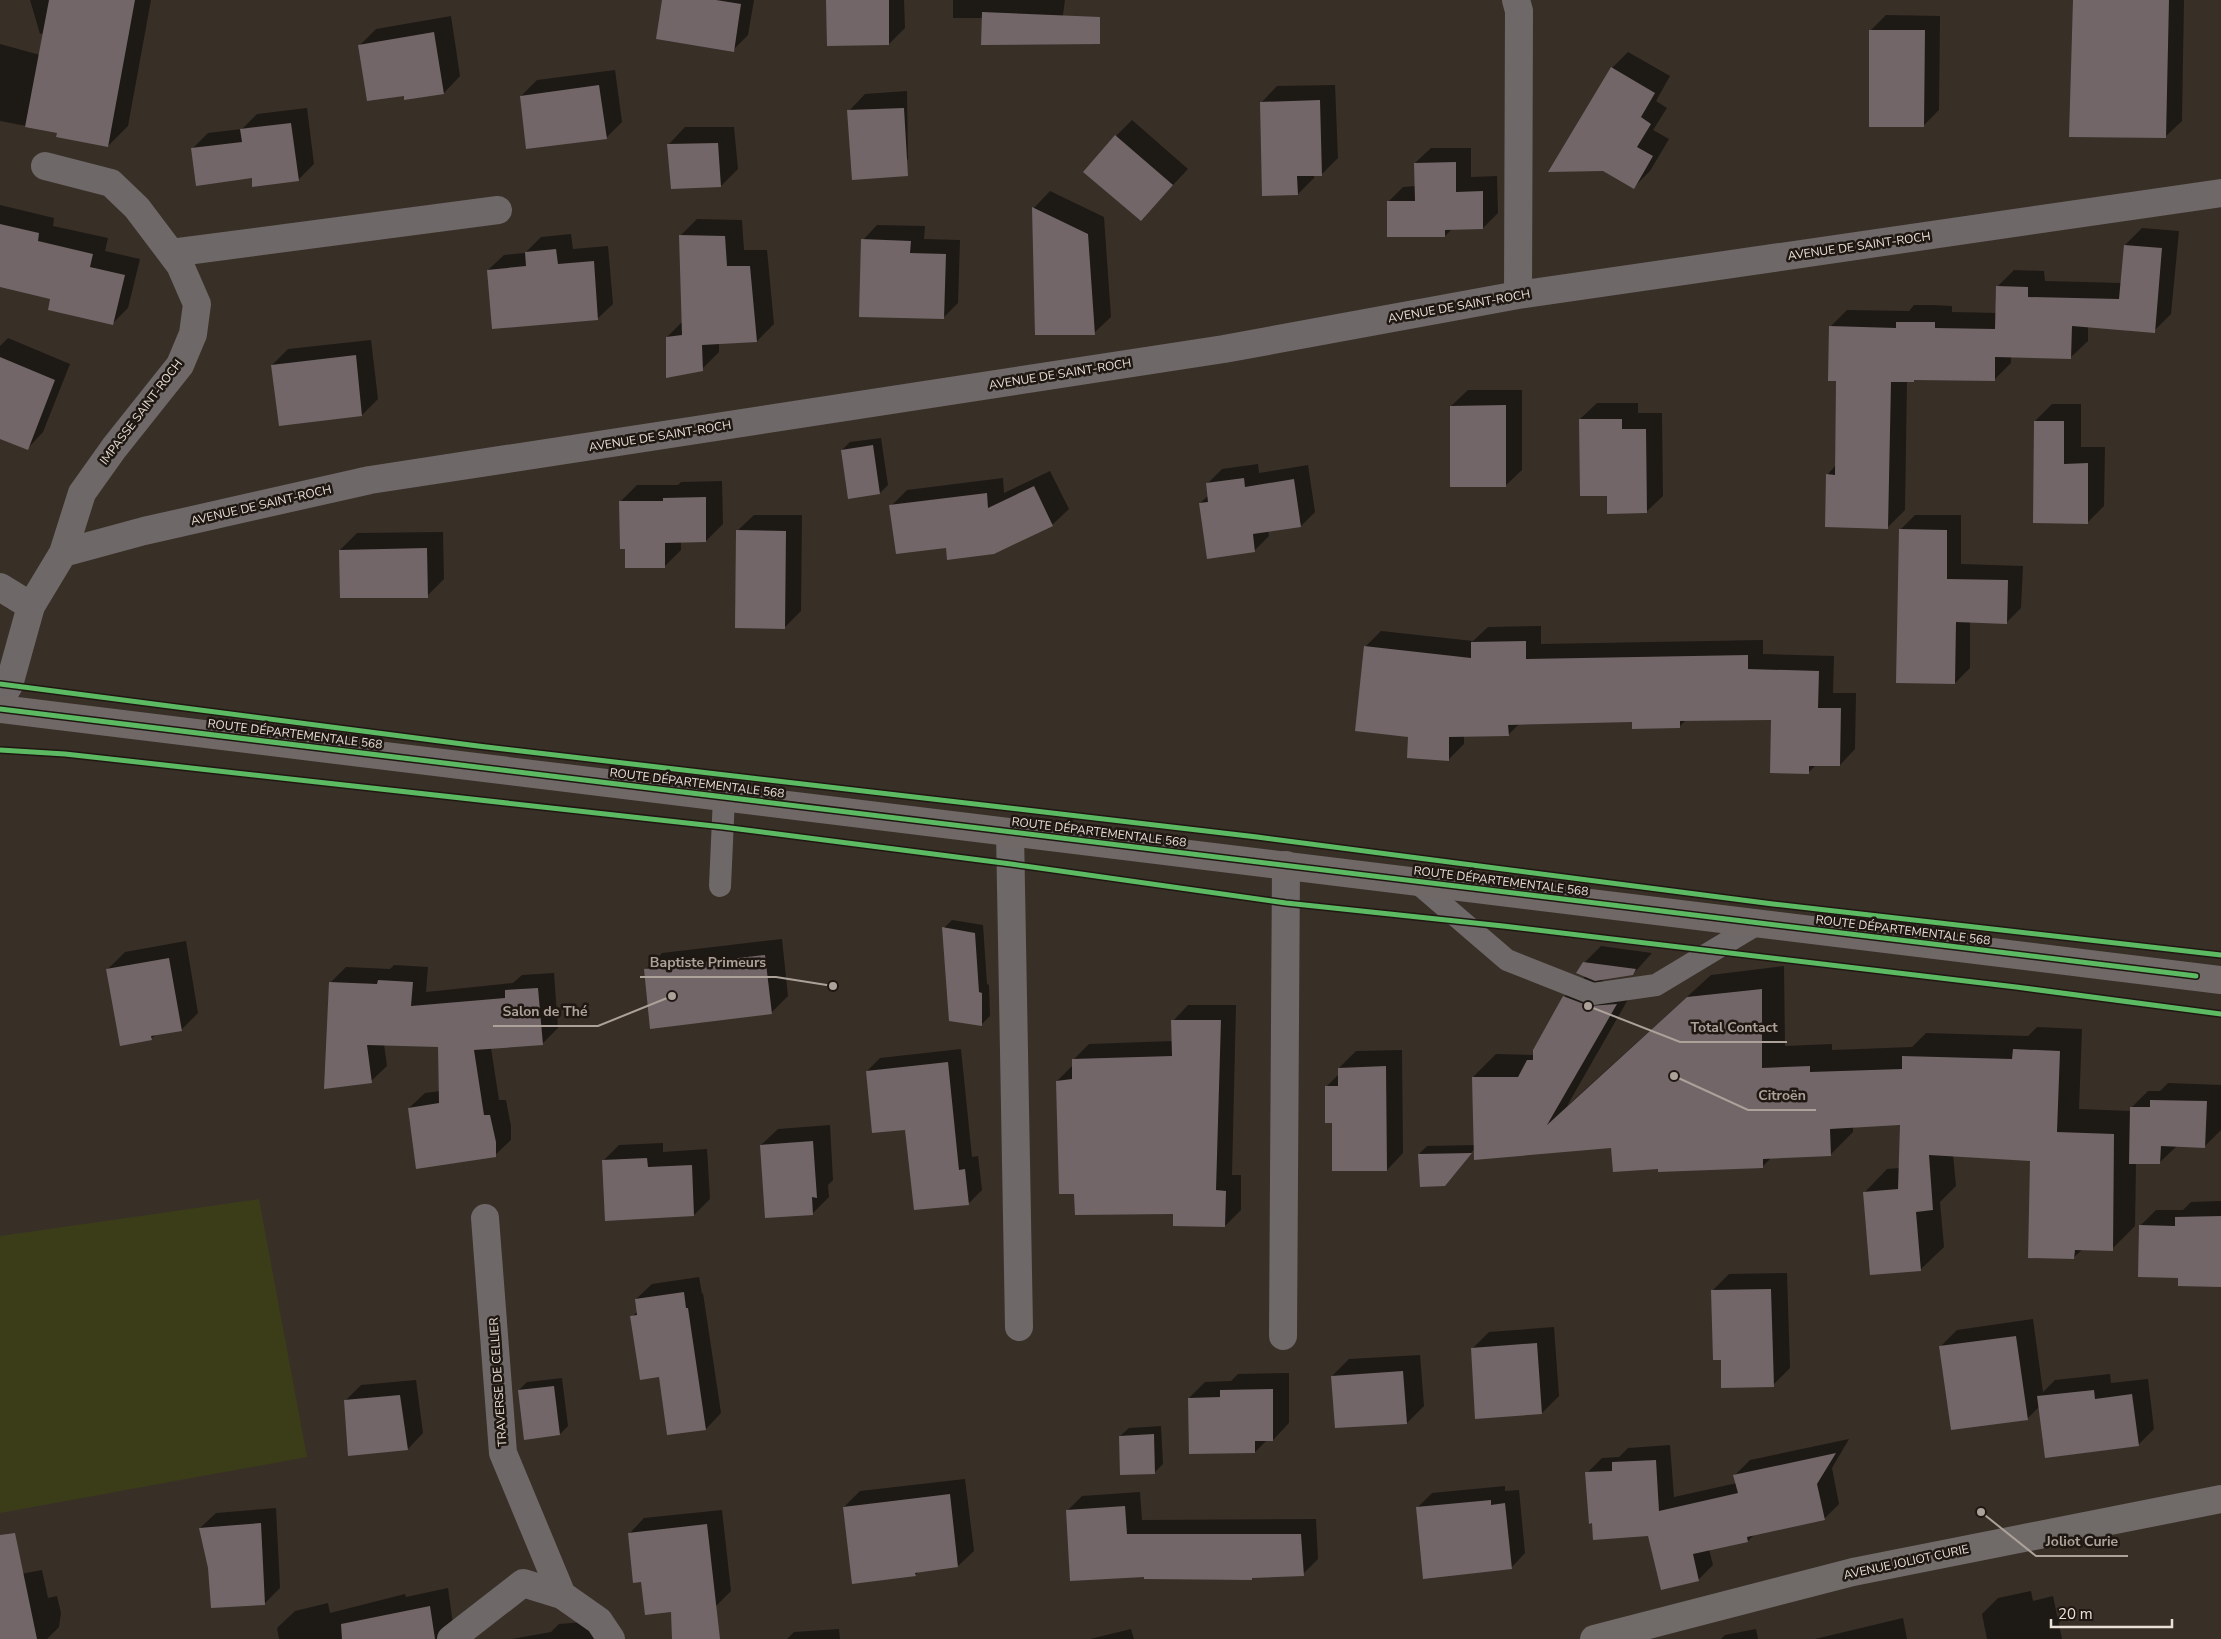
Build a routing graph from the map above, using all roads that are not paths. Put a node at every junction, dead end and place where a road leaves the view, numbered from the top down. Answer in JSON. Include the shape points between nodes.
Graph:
{"nodes":[{"id":1,"x":1516,"y":0,"type":"edge"},
{"id":2,"x":45,"y":166,"type":"dead end"},
{"id":3,"x":2221,"y":193,"type":"edge"},
{"id":4,"x":498,"y":210,"type":"dead end"},
{"id":5,"x":171,"y":253,"type":"junction"},
{"id":6,"x":1518,"y":295,"type":"junction"},
{"id":7,"x":62,"y":553,"type":"junction"},
{"id":8,"x":0,"y":587,"type":"edge"},
{"id":9,"x":31,"y":606,"type":"junction"},
{"id":10,"x":0,"y":700,"type":"edge"},
{"id":11,"x":0,"y":709,"type":"edge"},
{"id":12,"x":724,"y":797,"type":"junction"},
{"id":13,"x":1010,"y":832,"type":"junction"},
{"id":14,"x":1286,"y":865,"type":"junction"},
{"id":15,"x":1415,"y":881,"type":"junction"},
{"id":16,"x":720,"y":886,"type":"dead end"},
{"id":17,"x":1759,"y":923,"type":"junction"},
{"id":18,"x":2213,"y":978,"type":"edge"},
{"id":19,"x":485,"y":1218,"type":"dead end"},
{"id":20,"x":1019,"y":1327,"type":"dead end"},
{"id":21,"x":1283,"y":1336,"type":"dead end"},
{"id":22,"x":2221,"y":1499,"type":"edge"},
{"id":23,"x":562,"y":1595,"type":"junction"},
{"id":24,"x":451,"y":1639,"type":"edge"},
{"id":25,"x":611,"y":1639,"type":"edge"},
{"id":26,"x":1594,"y":1639,"type":"edge"}],
"edges":[{"from":1,"to":6,"type":"street","via":[[1519,11]]},
{"from":2,"to":5,"type":"street","name":"IMPASSE SAINT-ROCH","via":[[111,183],[137,208]]},
{"from":3,"to":6,"type":"street","name":"AVENUE DE SAINT-ROCH"},
{"from":4,"to":5,"type":"street"},
{"from":5,"to":7,"type":"street","name":"IMPASSE SAINT-ROCH","via":[[180,265],[197,304],[193,334],[180,365],[82,493]]},
{"from":6,"to":7,"type":"street","name":"AVENUE DE SAINT-ROCH","via":[[1224,349],[370,480]]},
{"from":7,"to":9,"type":"street"},
{"from":8,"to":9,"type":"street"},
{"from":9,"to":10,"type":"street","via":[[9,685]]},
{"from":11,"to":12,"type":"main road","name":"ROUTE DÉPARTEMENTALE 568"},
{"from":12,"to":13,"type":"main road","name":"ROUTE DÉPARTEMENTALE 568"},
{"from":12,"to":16,"type":"lane"},
{"from":13,"to":14,"type":"main road","name":"ROUTE DÉPARTEMENTALE 568"},
{"from":13,"to":20,"type":"street"},
{"from":14,"to":15,"type":"main road","name":"ROUTE DÉPARTEMENTALE 568"},
{"from":14,"to":21,"type":"street"},
{"from":15,"to":17,"type":"main road","name":"ROUTE DÉPARTEMENTALE 568"},
{"from":15,"to":17,"type":"lane","via":[[1507,960],[1593,994],[1656,985]]},
{"from":17,"to":18,"type":"main road","name":"ROUTE DÉPARTEMENTALE 568"},
{"from":19,"to":23,"type":"street","name":"TRAVERSE DE CELLIER","via":[[503,1453]]},
{"from":22,"to":26,"type":"street","name":"AVENUE JOLIOT CURIE","via":[[1853,1572]]},
{"from":23,"to":24,"type":"street","via":[[523,1583]]},
{"from":23,"to":25,"type":"street","via":[[598,1621]]}]}
